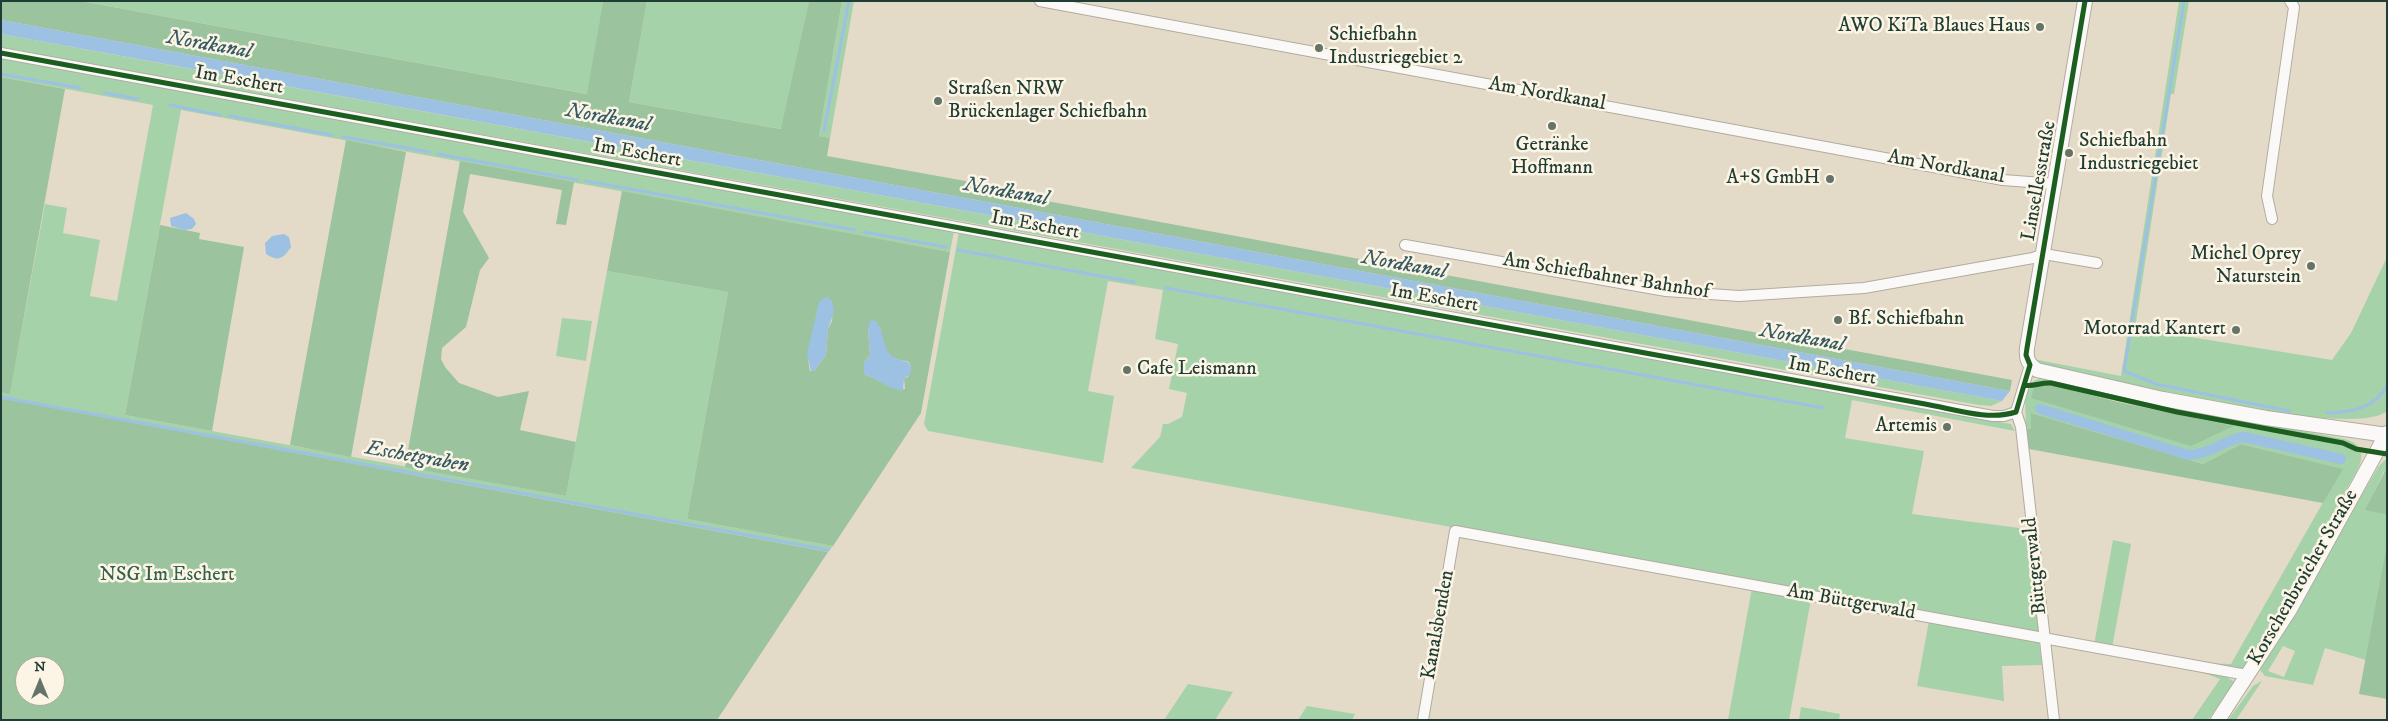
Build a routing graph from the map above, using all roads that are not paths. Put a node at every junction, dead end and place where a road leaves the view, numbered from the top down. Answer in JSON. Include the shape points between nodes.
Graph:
{"nodes":[{"id":1,"x":1040,"y":1,"type":"edge"},
{"id":2,"x":2085,"y":1,"type":"edge"},
{"id":3,"x":2290,"y":1,"type":"edge"},
{"id":4,"x":1,"y":53,"type":"edge"},
{"id":5,"x":2056,"y":184,"type":"junction"},
{"id":6,"x":2272,"y":219,"type":"dead end"},
{"id":7,"x":1405,"y":245,"type":"dead end"},
{"id":8,"x":2044,"y":254,"type":"junction"},
{"id":9,"x":2097,"y":263,"type":"dead end"},
{"id":10,"x":2030,"y":365,"type":"junction"},
{"id":11,"x":2016,"y":412,"type":"junction"},
{"id":12,"x":2386,"y":435,"type":"edge"},
{"id":13,"x":1455,"y":531,"type":"joint"},
{"id":14,"x":2044,"y":638,"type":"junction"},
{"id":15,"x":2248,"y":675,"type":"junction"},
{"id":16,"x":1423,"y":720,"type":"edge"},
{"id":17,"x":2054,"y":720,"type":"edge"},
{"id":18,"x":2218,"y":720,"type":"edge"}],
"edges":[{"from":1,"to":5,"type":"street","name":"Am Nordkanal","via":[[2003,180]]},
{"from":2,"to":5,"type":"street","name":"Linsellesstraße"},
{"from":3,"to":6,"type":"street","via":[[2294,7],[2267,196]]},
{"from":4,"to":11,"type":"street","name":"Im Eschert","via":[[1993,416]]},
{"from":5,"to":8,"type":"street","name":"Linsellesstraße"},
{"from":7,"to":8,"type":"street","name":"Am Schiefbahner Bahnhof","via":[[1666,291],[1739,296],[1864,288]]},
{"from":8,"to":9,"type":"street","name":"Linsellesstraße"},
{"from":8,"to":10,"type":"street","name":"Linsellesstraße","via":[[2026,355]]},
{"from":10,"to":11,"type":"street"},
{"from":10,"to":12,"type":"street","via":[[2037,370],[2163,399]]},
{"from":11,"to":14,"type":"street","name":"Büttgerwald","via":[[2021,427]]},
{"from":12,"to":15,"type":"street","name":"Korschenbroicher Straße","via":[[2289,611]]},
{"from":13,"to":14,"type":"street","name":"Am Büttgerwald"},
{"from":13,"to":16,"type":"street","name":"Kanalsbenden"},
{"from":14,"to":15,"type":"street","name":"Am Büttgerwald"},
{"from":14,"to":17,"type":"street","name":"Büttgerwald"},
{"from":15,"to":18,"type":"street","name":"Korschenbroicher Straße"}]}
